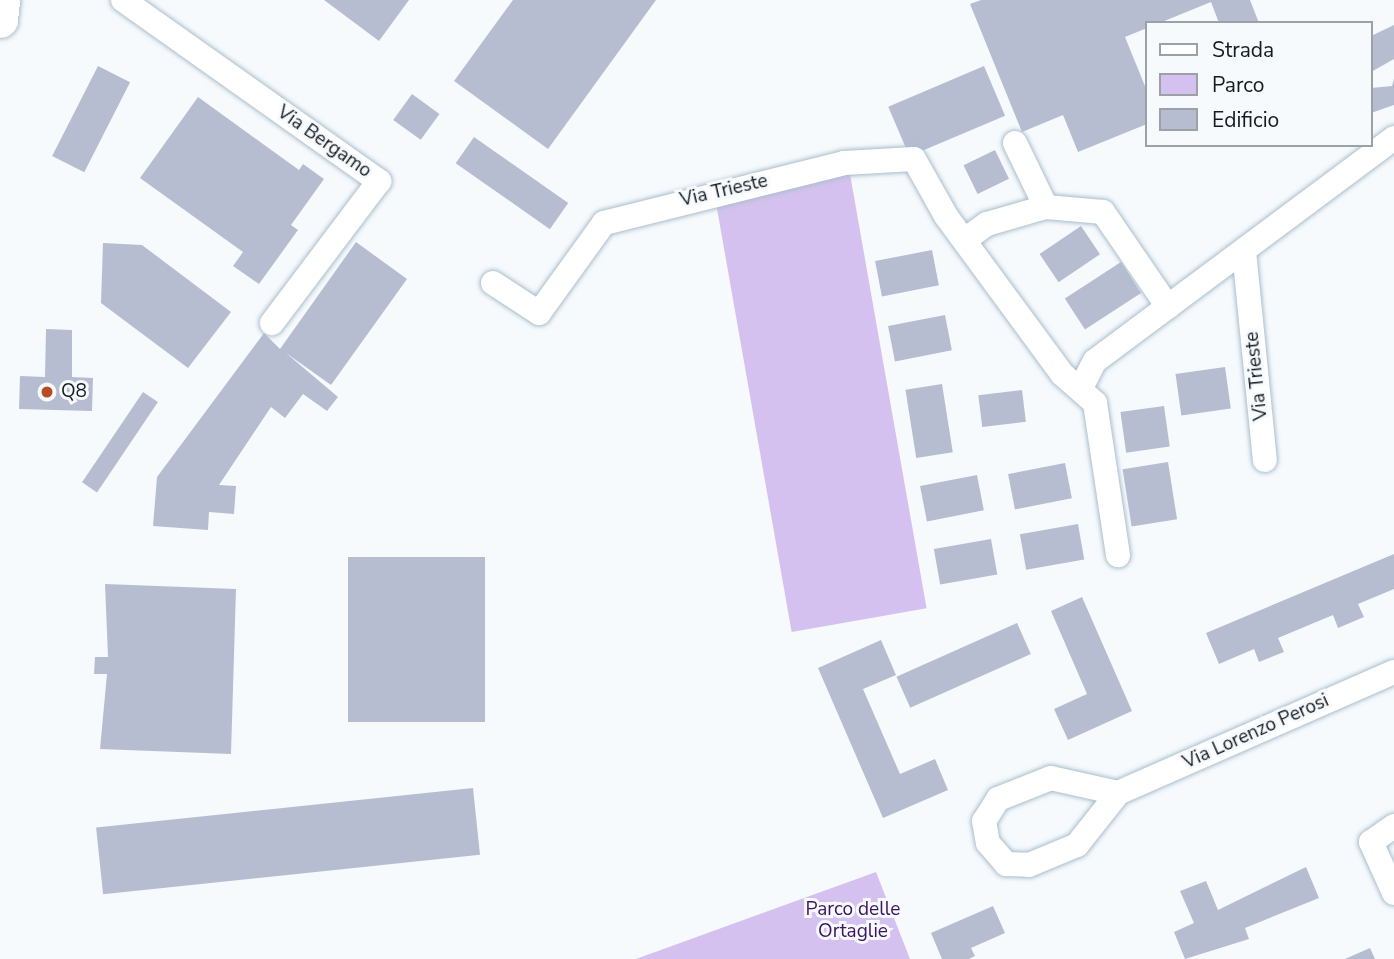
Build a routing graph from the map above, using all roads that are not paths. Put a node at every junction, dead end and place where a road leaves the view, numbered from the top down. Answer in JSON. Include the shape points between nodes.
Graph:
{"nodes":[{"id":1,"x":2,"y":0,"type":"edge"},
{"id":2,"x":123,"y":0,"type":"edge"},
{"id":3,"x":0,"y":20,"type":"edge"},
{"id":4,"x":1394,"y":138,"type":"edge"},
{"id":5,"x":1015,"y":143,"type":"dead end"},
{"id":6,"x":1046,"y":207,"type":"junction"},
{"id":7,"x":966,"y":239,"type":"junction"},
{"id":8,"x":1244,"y":251,"type":"junction"},
{"id":9,"x":493,"y":283,"type":"dead end"},
{"id":10,"x":1168,"y":307,"type":"junction"},
{"id":11,"x":272,"y":323,"type":"dead end"},
{"id":12,"x":1081,"y":388,"type":"junction"},
{"id":13,"x":1265,"y":460,"type":"dead end"},
{"id":14,"x":1118,"y":555,"type":"dead end"},
{"id":15,"x":1394,"y":672,"type":"edge"},
{"id":16,"x":1118,"y":793,"type":"junction"},
{"id":17,"x":1394,"y":826,"type":"edge"},
{"id":18,"x":1394,"y":893,"type":"edge"}],
"edges":[{"from":1,"to":3,"type":"main road"},
{"from":2,"to":11,"type":"street","name":"Via Bergamo","via":[[379,181]]},
{"from":4,"to":8,"type":"street"},
{"from":5,"to":6,"type":"street"},
{"from":6,"to":7,"type":"street","via":[[987,224]]},
{"from":6,"to":10,"type":"street","via":[[1103,212]]},
{"from":7,"to":9,"type":"street","name":"Via Trieste","via":[[921,166],[895,156],[708,193],[604,223],[539,313]]},
{"from":7,"to":12,"type":"street","name":"Via Trieste","via":[[1062,374]]},
{"from":8,"to":10,"type":"street"},
{"from":8,"to":13,"type":"street","name":"Via Trieste"},
{"from":10,"to":12,"type":"street","via":[[1095,361]]},
{"from":12,"to":14,"type":"street","name":"Via Trieste","via":[[1095,403]]},
{"from":15,"to":16,"type":"street","name":"Via Lorenzo Perosi"},
{"from":16,"to":16,"type":"street","name":"Via Lorenzo Perosi","via":[[1051,778],[998,799],[984,821],[988,843],[1006,864],[1029,865],[1077,845]]},
{"from":17,"to":18,"type":"street","via":[[1371,842]]}]}
